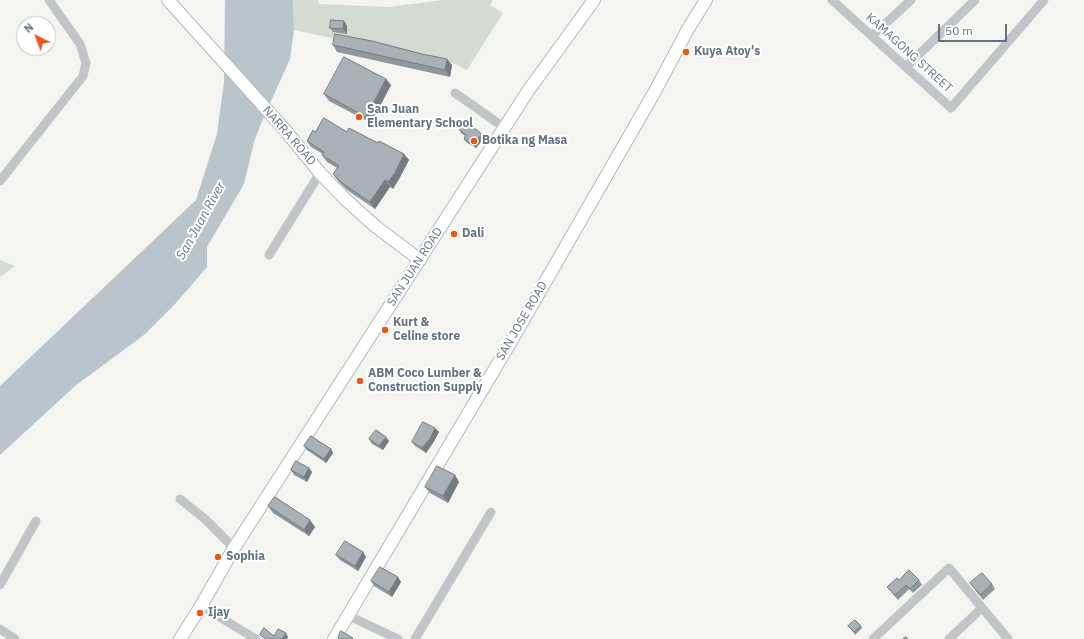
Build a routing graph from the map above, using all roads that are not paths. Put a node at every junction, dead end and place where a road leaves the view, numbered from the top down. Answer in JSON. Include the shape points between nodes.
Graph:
{"nodes":[{"id":1,"x":49,"y":0,"type":"edge"},
{"id":2,"x":168,"y":0,"type":"edge"},
{"id":3,"x":594,"y":0,"type":"edge"},
{"id":4,"x":706,"y":0,"type":"edge"},
{"id":5,"x":832,"y":0,"type":"edge"},
{"id":6,"x":846,"y":0,"type":"edge"},
{"id":7,"x":911,"y":0,"type":"edge"},
{"id":8,"x":975,"y":0,"type":"edge"},
{"id":9,"x":1044,"y":0,"type":"edge"},
{"id":10,"x":839,"y":7,"type":"junction"},
{"id":11,"x":872,"y":36,"type":"junction"},
{"id":12,"x":906,"y":67,"type":"junction"},
{"id":13,"x":455,"y":93,"type":"dead end"},
{"id":14,"x":505,"y":128,"type":"junction"},
{"id":15,"x":320,"y":172,"type":"junction"},
{"id":16,"x":0,"y":181,"type":"edge"},
{"id":17,"x":269,"y":255,"type":"dead end"},
{"id":18,"x":420,"y":260,"type":"junction"},
{"id":19,"x":180,"y":499,"type":"dead end"},
{"id":20,"x":491,"y":512,"type":"dead end"},
{"id":21,"x":36,"y":522,"type":"dead end"},
{"id":22,"x":234,"y":548,"type":"junction"},
{"id":23,"x":0,"y":585,"type":"edge"},
{"id":24,"x":201,"y":606,"type":"junction"},
{"id":25,"x":982,"y":608,"type":"junction"},
{"id":26,"x":347,"y":615,"type":"junction"},
{"id":27,"x":0,"y":629,"type":"edge"},
{"id":28,"x":15,"y":639,"type":"edge"},
{"id":29,"x":180,"y":639,"type":"edge"},
{"id":30,"x":256,"y":639,"type":"edge"},
{"id":31,"x":334,"y":639,"type":"edge"},
{"id":32,"x":398,"y":639,"type":"edge"},
{"id":33,"x":415,"y":639,"type":"edge"},
{"id":34,"x":873,"y":639,"type":"edge"},
{"id":35,"x":949,"y":639,"type":"edge"},
{"id":36,"x":1008,"y":639,"type":"edge"}],
"edges":[{"from":1,"to":16,"type":"street","via":[[80,44],[86,63],[83,76]]},
{"from":2,"to":15,"type":"street","name":"NARRA ROAD"},
{"from":3,"to":14,"type":"street","name":"SAN JUAN ROAD"},
{"from":4,"to":26,"type":"street","name":"SAN JOSE ROAD","via":[[509,345]]},
{"from":5,"to":10,"type":"street","name":"KAMAGONG STREET"},
{"from":6,"to":10,"type":"street"},
{"from":7,"to":11,"type":"street"},
{"from":8,"to":12,"type":"street"},
{"from":9,"to":12,"type":"street","name":"KAMAGONG STREET","via":[[951,108]]},
{"from":10,"to":11,"type":"street","name":"KAMAGONG STREET"},
{"from":11,"to":12,"type":"street","name":"KAMAGONG STREET"},
{"from":13,"to":14,"type":"street"},
{"from":14,"to":18,"type":"street","name":"SAN JUAN ROAD"},
{"from":15,"to":17,"type":"street"},
{"from":15,"to":18,"type":"street","name":"NARRA ROAD","via":[[370,222]]},
{"from":18,"to":22,"type":"street","name":"SAN JUAN ROAD"},
{"from":19,"to":22,"type":"street","via":[[206,519]]},
{"from":20,"to":33,"type":"street"},
{"from":21,"to":23,"type":"street"},
{"from":22,"to":24,"type":"street","name":"SAN JUAN ROAD"},
{"from":24,"to":29,"type":"street","name":"SAN JUAN ROAD"},
{"from":24,"to":30,"type":"street"},
{"from":25,"to":34,"type":"street","via":[[949,568]]},
{"from":25,"to":35,"type":"street"},
{"from":25,"to":36,"type":"street"},
{"from":26,"to":31,"type":"street","name":"SAN JOSE ROAD"},
{"from":26,"to":32,"type":"street"},
{"from":27,"to":28,"type":"street"}]}
